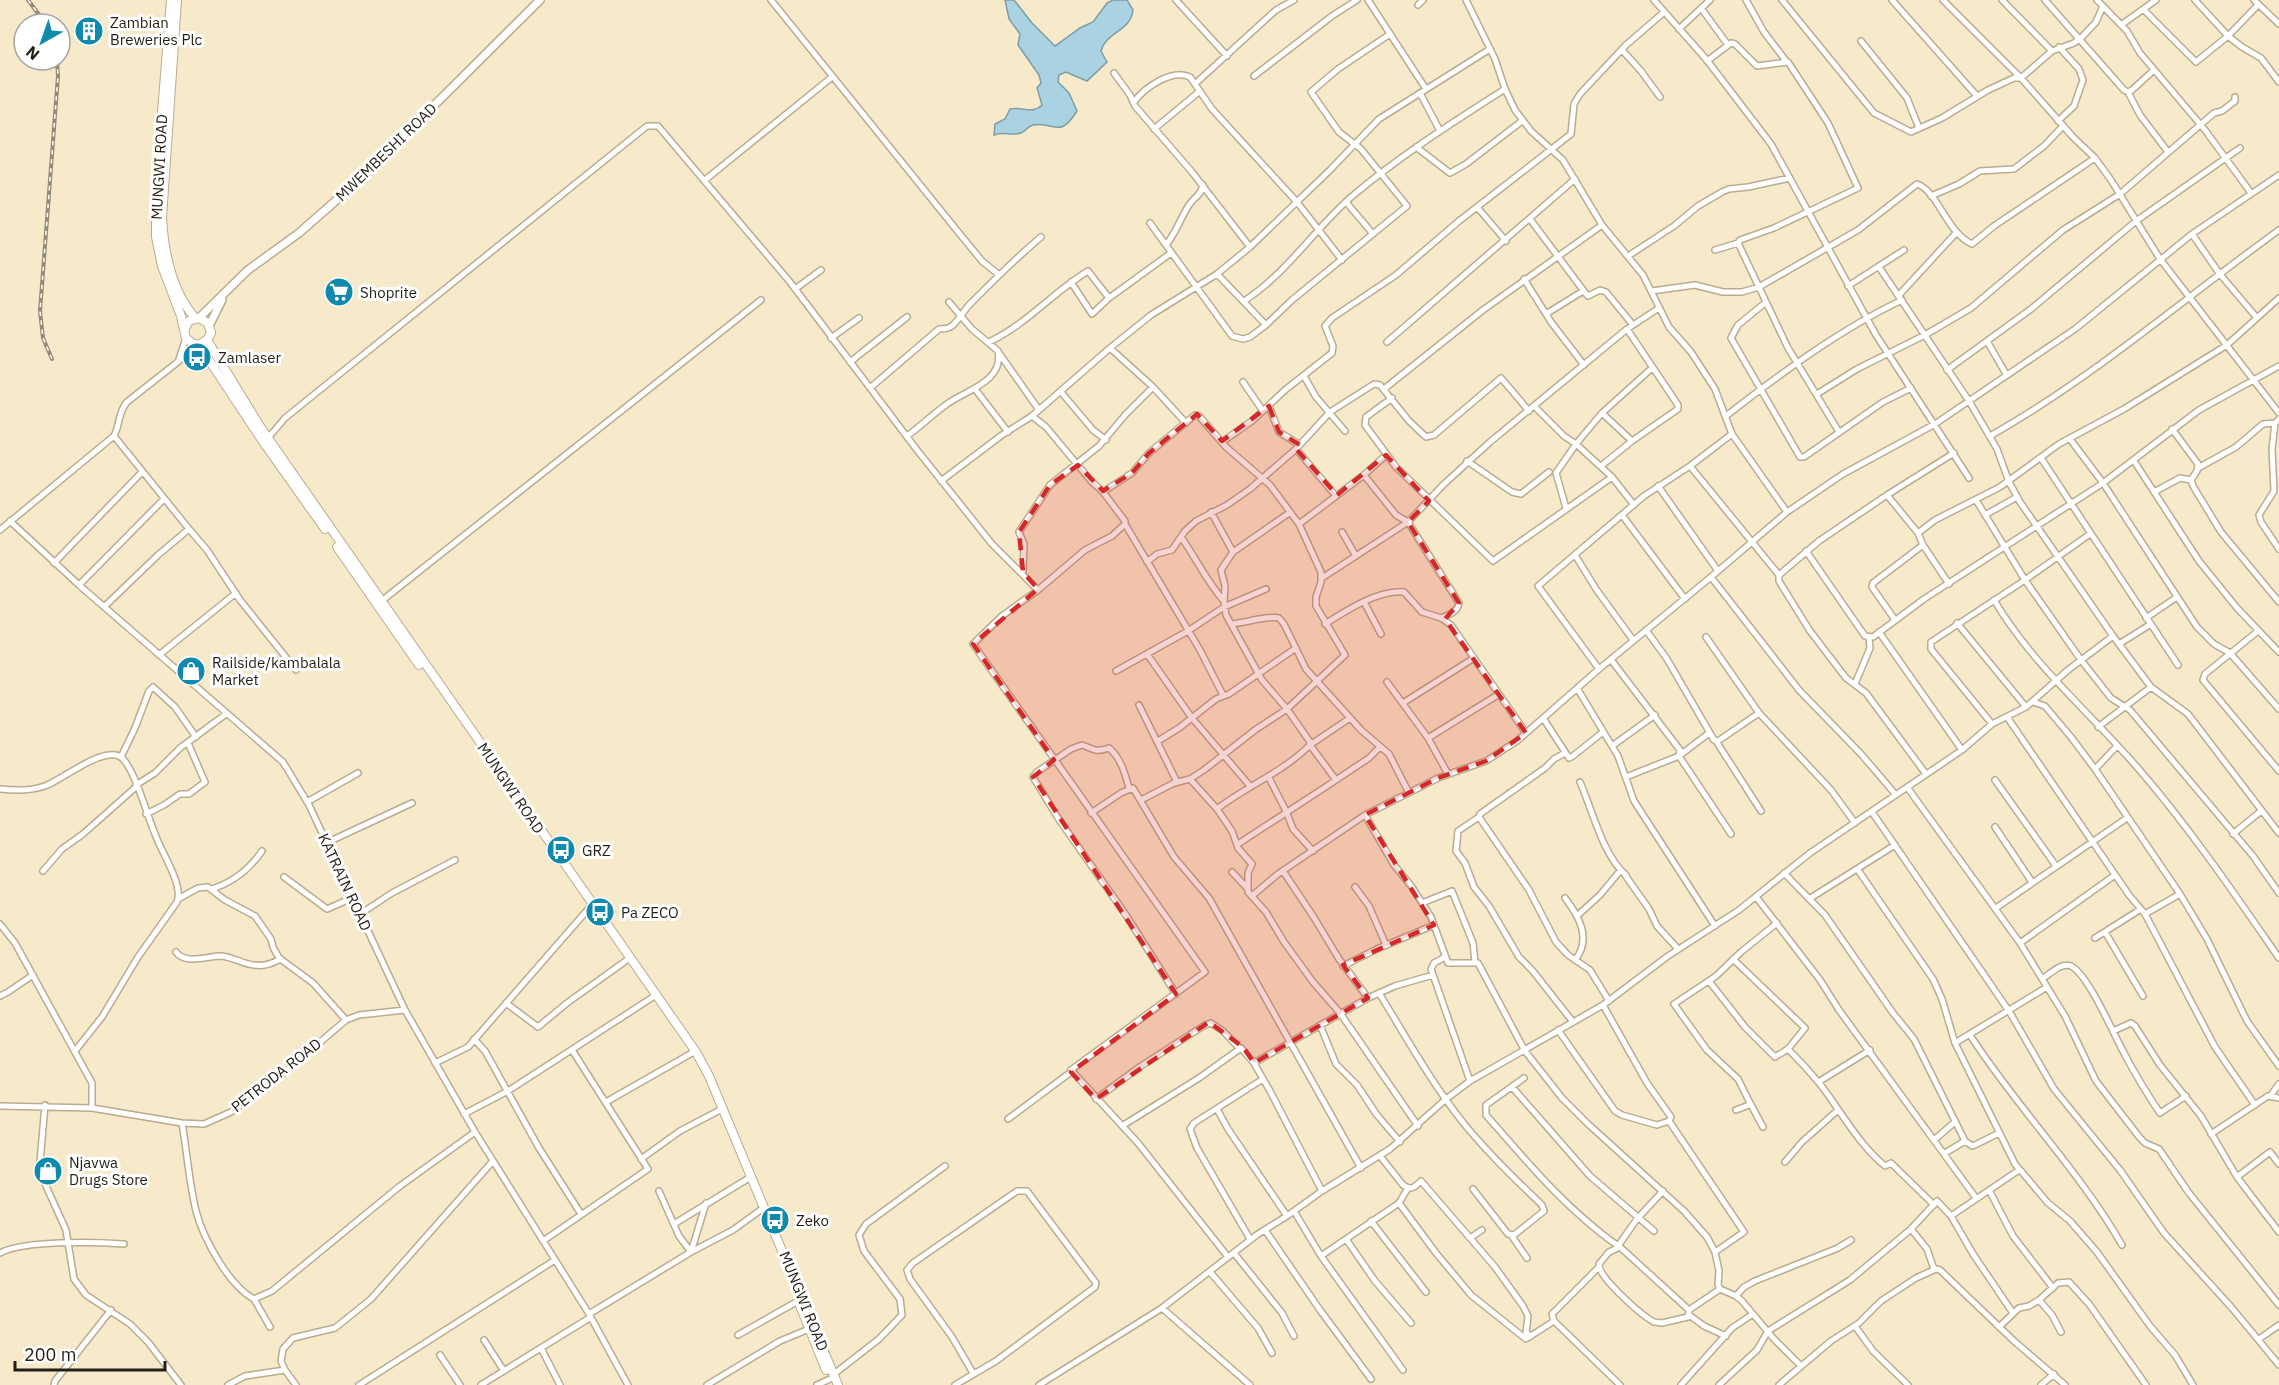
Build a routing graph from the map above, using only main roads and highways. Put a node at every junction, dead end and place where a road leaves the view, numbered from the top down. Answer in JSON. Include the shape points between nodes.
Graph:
{"nodes":[{"id":1,"x":171,"y":0,"type":"edge"},
{"id":2,"x":177,"y":0,"type":"edge"},
{"id":3,"x":166,"y":106,"type":"junction"},
{"id":4,"x":197,"y":318,"type":"junction"},
{"id":5,"x":185,"y":334,"type":"junction"},
{"id":6,"x":207,"y":340,"type":"junction"},
{"id":7,"x":197,"y":345,"type":"junction"},
{"id":8,"x":380,"y":603,"type":"junction"},
{"id":9,"x":832,"y":1379,"type":"edge"},
{"id":10,"x":838,"y":1385,"type":"edge"}],
"edges":[{"from":1,"to":3,"type":"main road","name":"MUNGWI ROAD"},
{"from":2,"to":3,"type":"main road","name":"MUNGWI ROAD"},
{"from":3,"to":4,"type":"main road","name":"MUNGWI ROAD","via":[[164,244],[179,291]]},
{"from":3,"to":5,"type":"main road","name":"MUNGWI ROAD","via":[[156,187],[156,237]]},
{"from":4,"to":5,"type":"main road","via":[[187,323]]},
{"from":4,"to":6,"type":"main road","via":[[210,326]]},
{"from":5,"to":7,"type":"main road"},
{"from":6,"to":7,"type":"main road"},
{"from":6,"to":8,"type":"main road","name":"MUNGWI ROAD"},
{"from":7,"to":8,"type":"main road","name":"MUNGWI ROAD"},
{"from":8,"to":9,"type":"main road","name":"MUNGWI ROAD","via":[[706,1076]]},
{"from":8,"to":9,"type":"main road","name":"MUNGWI ROAD","via":[[704,1065]]},
{"from":9,"to":10,"type":"main road","name":"MUNGWI ROAD"}]}
